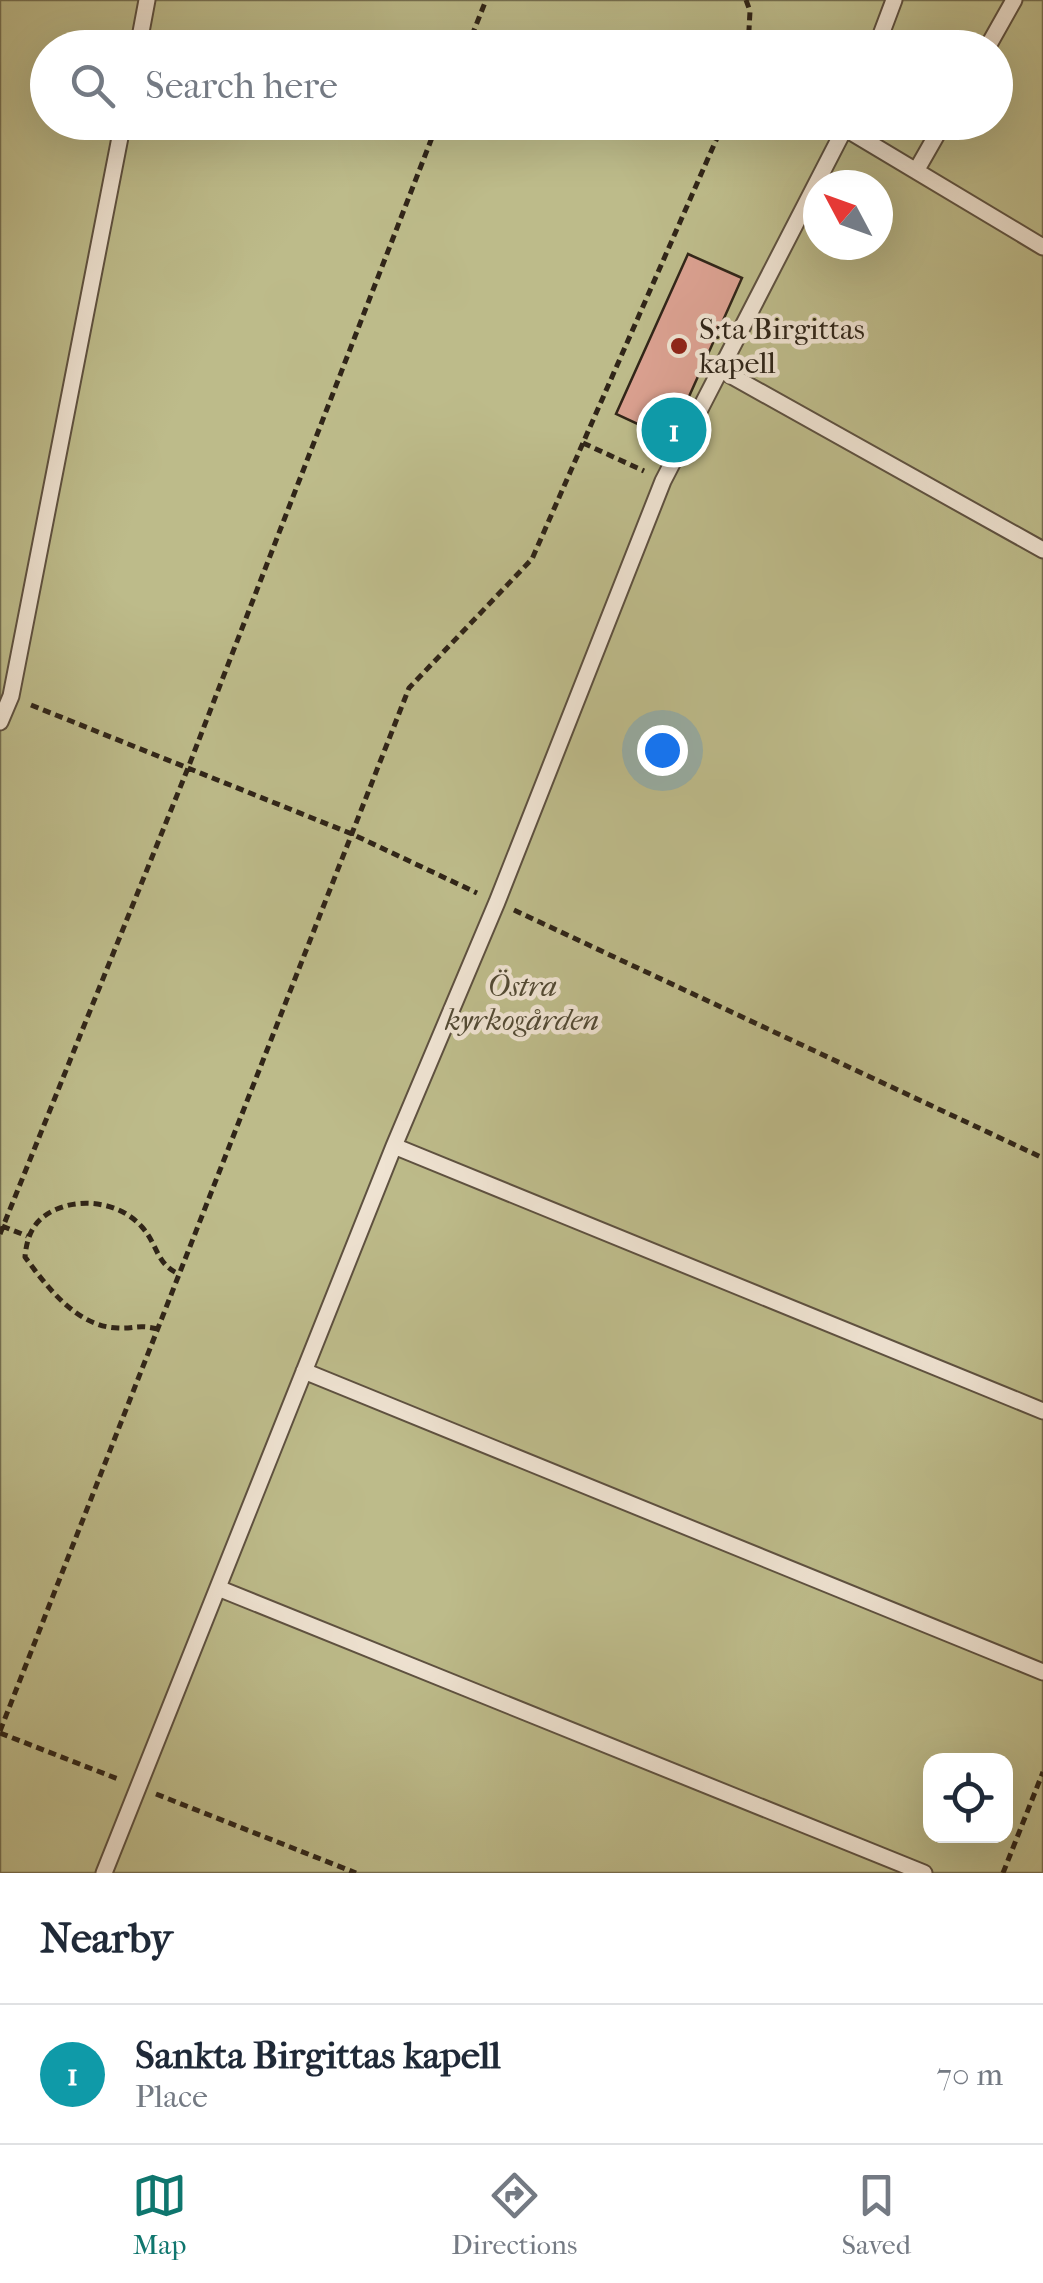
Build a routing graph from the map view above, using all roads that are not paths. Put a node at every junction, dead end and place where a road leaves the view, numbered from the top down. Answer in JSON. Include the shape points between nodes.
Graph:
{"nodes":[{"id":1,"x":147,"y":0,"type":"edge"},
{"id":2,"x":894,"y":0,"type":"edge"},
{"id":3,"x":1014,"y":0,"type":"edge"},
{"id":4,"x":141,"y":30,"type":"edge"},
{"id":5,"x":883,"y":30,"type":"edge"},
{"id":6,"x":997,"y":30,"type":"edge"},
{"id":7,"x":119,"y":140,"type":"edge"},
{"id":8,"x":840,"y":140,"type":"edge"},
{"id":9,"x":868,"y":140,"type":"edge"},
{"id":10,"x":934,"y":140,"type":"edge"},
{"id":11,"x":916,"y":171,"type":"junction"},
{"id":12,"x":1043,"y":247,"type":"edge"},
{"id":13,"x":720,"y":370,"type":"junction"},
{"id":14,"x":1043,"y":550,"type":"edge"},
{"id":15,"x":0,"y":722,"type":"edge"},
{"id":16,"x":394,"y":1146,"type":"junction"},
{"id":17,"x":304,"y":1372,"type":"junction"},
{"id":18,"x":1043,"y":1410,"type":"edge"},
{"id":19,"x":218,"y":1588,"type":"junction"},
{"id":20,"x":1043,"y":1672,"type":"edge"},
{"id":21,"x":104,"y":1873,"type":"edge"},
{"id":22,"x":924,"y":1873,"type":"edge"}],
"edges":[{"from":1,"to":4,"type":"lane"},
{"from":2,"to":5,"type":"lane"},
{"from":3,"to":6,"type":"lane"},
{"from":7,"to":15,"type":"lane"},
{"from":8,"to":13,"type":"lane"},
{"from":9,"to":11,"type":"lane"},
{"from":10,"to":11,"type":"lane"},
{"from":11,"to":12,"type":"lane"},
{"from":13,"to":14,"type":"lane"},
{"from":13,"to":16,"type":"lane","via":[[657,478],[498,902]]},
{"from":16,"to":17,"type":"lane"},
{"from":16,"to":18,"type":"lane"},
{"from":17,"to":19,"type":"lane"},
{"from":17,"to":20,"type":"lane"},
{"from":19,"to":21,"type":"lane"},
{"from":19,"to":22,"type":"lane"}]}
